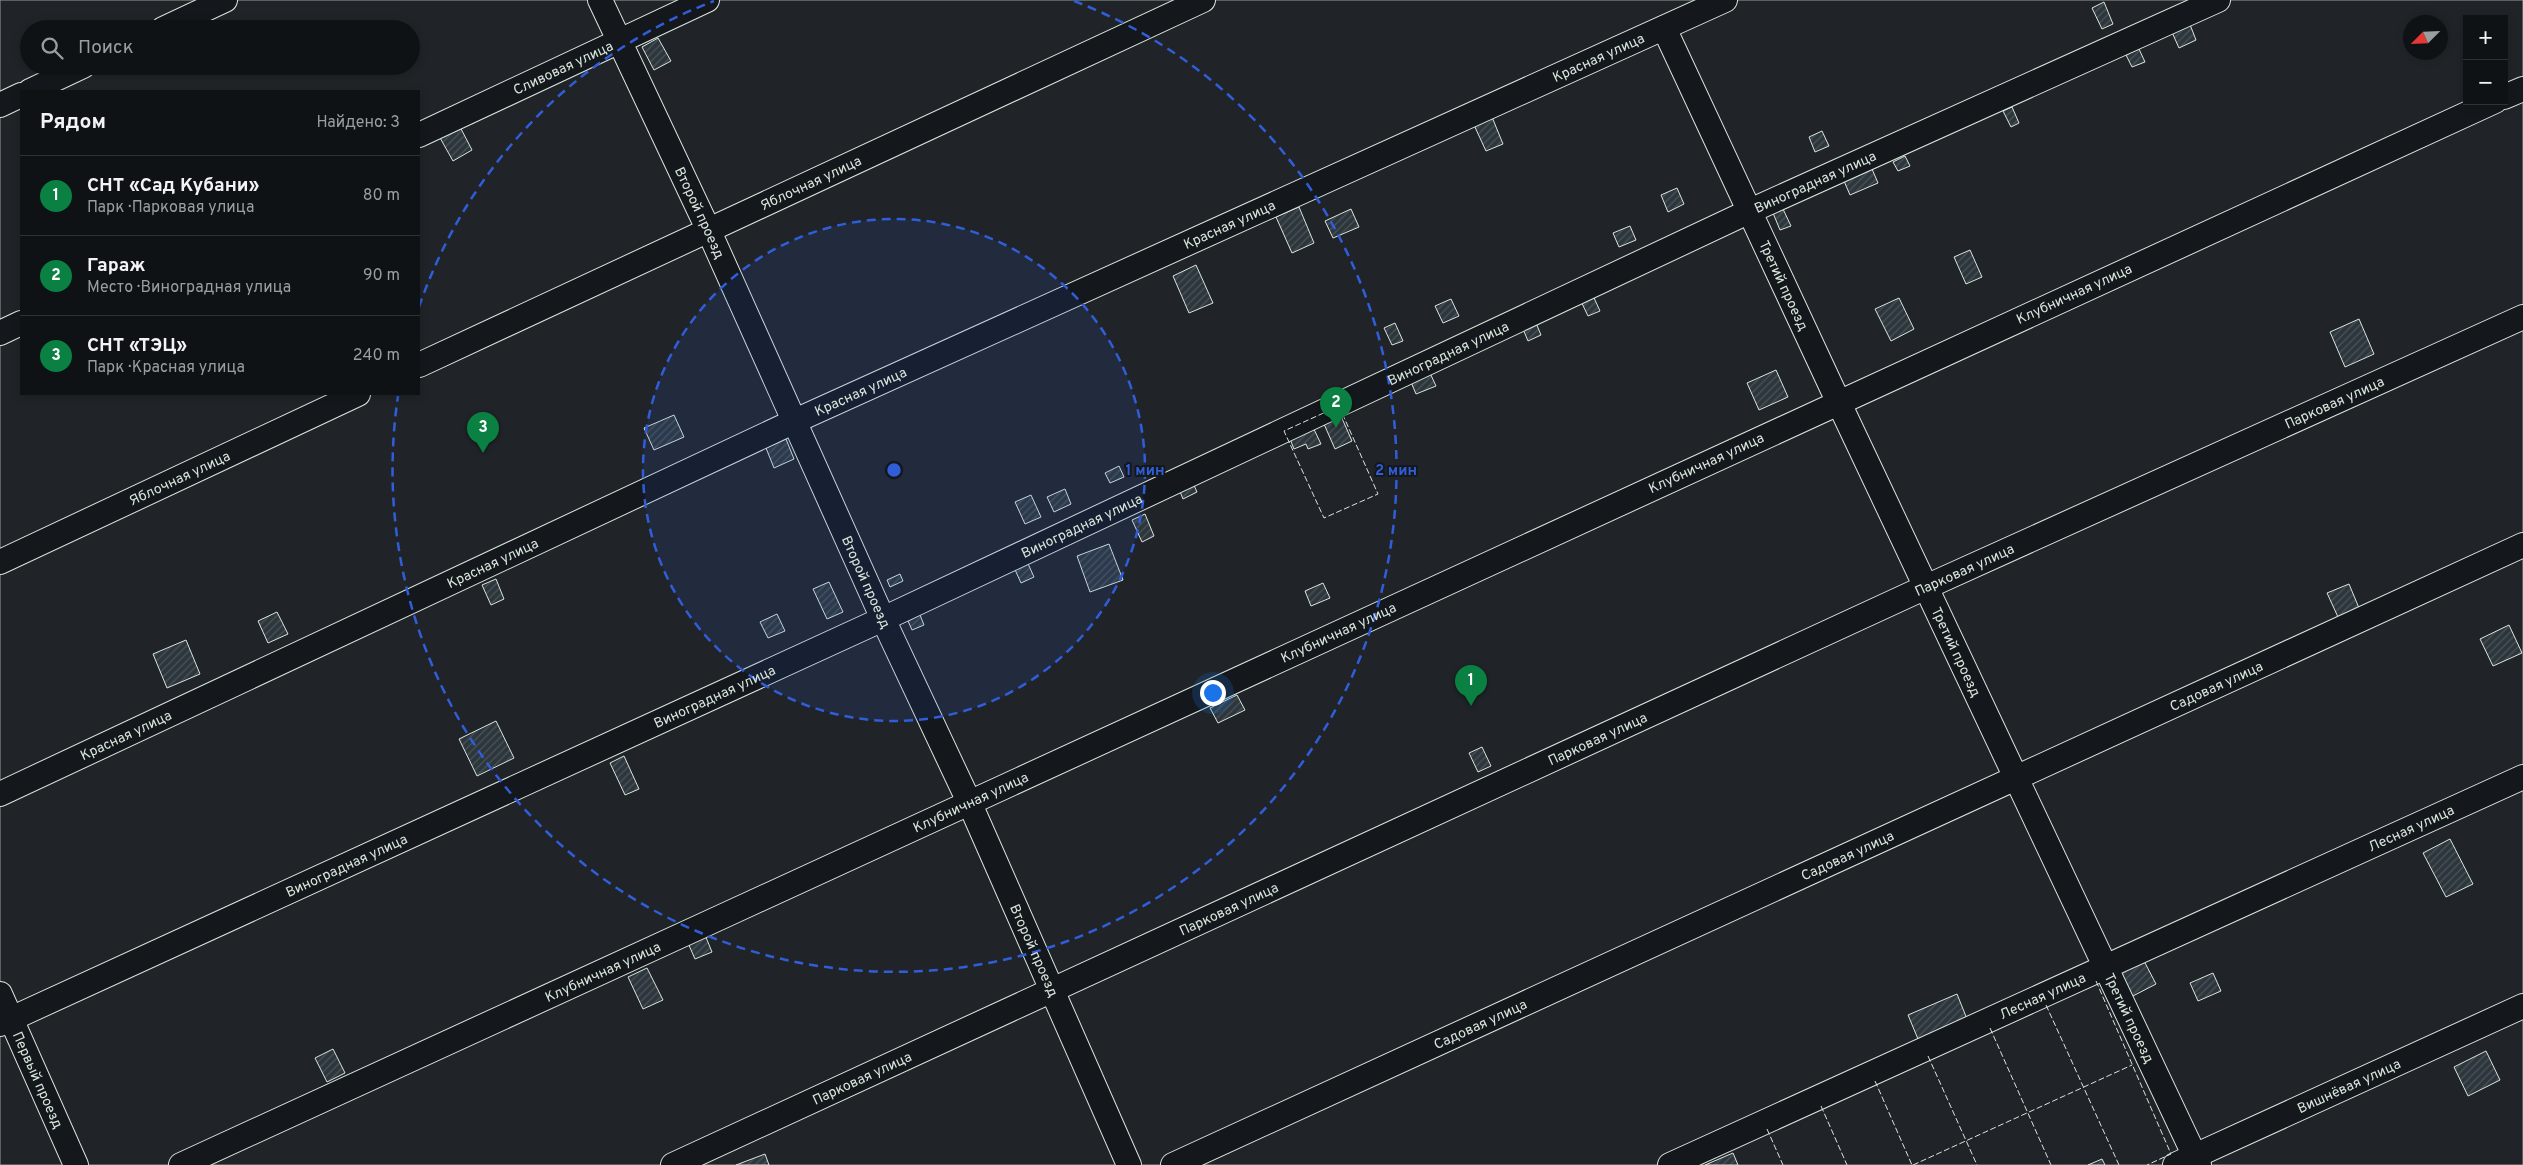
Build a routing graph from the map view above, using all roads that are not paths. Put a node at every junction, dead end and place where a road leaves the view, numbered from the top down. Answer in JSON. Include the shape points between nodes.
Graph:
{"nodes":[{"id":1,"x":225,"y":0,"type":"edge"},
{"id":2,"x":600,"y":0,"type":"edge"},
{"id":3,"x":707,"y":0,"type":"edge"},
{"id":4,"x":1204,"y":0,"type":"edge"},
{"id":5,"x":1725,"y":0,"type":"edge"},
{"id":6,"x":2218,"y":0,"type":"edge"},
{"id":7,"x":182,"y":20,"type":"edge"},
{"id":8,"x":1664,"y":28,"type":"junction"},
{"id":9,"x":618,"y":41,"type":"junction"},
{"id":10,"x":64,"y":75,"type":"edge"},
{"id":11,"x":2523,"y":88,"type":"edge"},
{"id":12,"x":32,"y":90,"type":"edge"},
{"id":13,"x":20,"y":95,"type":"edge"},
{"id":14,"x":2508,"y":95,"type":"edge"},
{"id":15,"x":0,"y":105,"type":"edge"},
{"id":16,"x":2486,"y":105,"type":"edge"},
{"id":17,"x":420,"y":135,"type":"edge"},
{"id":18,"x":1750,"y":211,"type":"junction"},
{"id":19,"x":708,"y":229,"type":"junction"},
{"id":20,"x":2523,"y":317,"type":"edge"},
{"id":21,"x":20,"y":322,"type":"edge"},
{"id":22,"x":0,"y":332,"type":"edge"},
{"id":23,"x":420,"y":365,"type":"edge"},
{"id":24,"x":356,"y":395,"type":"edge"},
{"id":25,"x":1838,"y":401,"type":"junction"},
{"id":26,"x":795,"y":421,"type":"junction"},
{"id":27,"x":2523,"y":545,"type":"edge"},
{"id":28,"x":0,"y":562,"type":"edge"},
{"id":29,"x":1926,"y":587,"type":"junction"},
{"id":30,"x":883,"y":619,"type":"junction"},
{"id":31,"x":2523,"y":777,"type":"edge"},
{"id":32,"x":2015,"y":778,"type":"junction"},
{"id":33,"x":0,"y":794,"type":"edge"},
{"id":34,"x":970,"y":804,"type":"junction"},
{"id":35,"x":2106,"y":966,"type":"junction"},
{"id":36,"x":1051,"y":991,"type":"junction"},
{"id":37,"x":0,"y":994,"type":"edge"},
{"id":38,"x":2523,"y":1006,"type":"edge"},
{"id":39,"x":6,"y":1021,"type":"edge"},
{"id":40,"x":2190,"y":1162,"type":"edge"},
{"id":41,"x":76,"y":1165,"type":"edge"},
{"id":42,"x":181,"y":1165,"type":"edge"},
{"id":43,"x":673,"y":1165,"type":"edge"},
{"id":44,"x":1129,"y":1165,"type":"edge"},
{"id":45,"x":1172,"y":1165,"type":"edge"},
{"id":46,"x":1670,"y":1165,"type":"edge"}],
"edges":[{"from":1,"to":7,"type":"street"},
{"from":2,"to":9,"type":"street","name":"Второй проезд"},
{"from":3,"to":9,"type":"street","name":"Сливовая улица"},
{"from":4,"to":19,"type":"street","name":"Яблочная улица"},
{"from":5,"to":8,"type":"street","name":"Красная улица"},
{"from":6,"to":18,"type":"street","name":"Виноградная улица"},
{"from":8,"to":18,"type":"street","name":"Третий проезд"},
{"from":8,"to":26,"type":"street","name":"Красная улица"},
{"from":9,"to":17,"type":"street","name":"Сливовая улица"},
{"from":9,"to":19,"type":"street","name":"Второй проезд"},
{"from":10,"to":12,"type":"street"},
{"from":11,"to":14,"type":"street"},
{"from":13,"to":15,"type":"street"},
{"from":16,"to":25,"type":"street","name":"Клубничная улица"},
{"from":18,"to":25,"type":"street","name":"Третий проезд"},
{"from":18,"to":30,"type":"street","name":"Виноградная улица"},
{"from":19,"to":23,"type":"street","name":"Яблочная улица"},
{"from":19,"to":26,"type":"street","name":"Второй проезд"},
{"from":20,"to":29,"type":"street","name":"Парковая улица"},
{"from":21,"to":22,"type":"street"},
{"from":24,"to":28,"type":"street","name":"Яблочная улица"},
{"from":25,"to":29,"type":"street","name":"Третий проезд"},
{"from":25,"to":34,"type":"street","name":"Клубничная улица"},
{"from":26,"to":30,"type":"street","name":"Второй проезд"},
{"from":26,"to":33,"type":"street","name":"Красная улица"},
{"from":27,"to":32,"type":"street","name":"Садовая улица"},
{"from":29,"to":32,"type":"street","name":"Третий проезд"},
{"from":29,"to":36,"type":"street","name":"Парковая улица"},
{"from":30,"to":34,"type":"street","name":"Второй проезд"},
{"from":30,"to":39,"type":"street","name":"Виноградная улица"},
{"from":31,"to":35,"type":"street","name":"Лесная улица"},
{"from":32,"to":35,"type":"street","name":"Третий проезд"},
{"from":32,"to":45,"type":"street","name":"Садовая улица"},
{"from":34,"to":36,"type":"street","name":"Второй проезд"},
{"from":34,"to":42,"type":"street","name":"Клубничная улица"},
{"from":35,"to":40,"type":"street","name":"Третий проезд"},
{"from":35,"to":46,"type":"street","name":"Лесная улица"},
{"from":36,"to":43,"type":"street","name":"Парковая улица"},
{"from":36,"to":44,"type":"street","name":"Второй проезд"},
{"from":37,"to":39,"type":"street","name":"Первый проезд"},
{"from":38,"to":40,"type":"street","name":"Вишнёвая улица"},
{"from":39,"to":41,"type":"street","name":"Первый проезд"}]}
